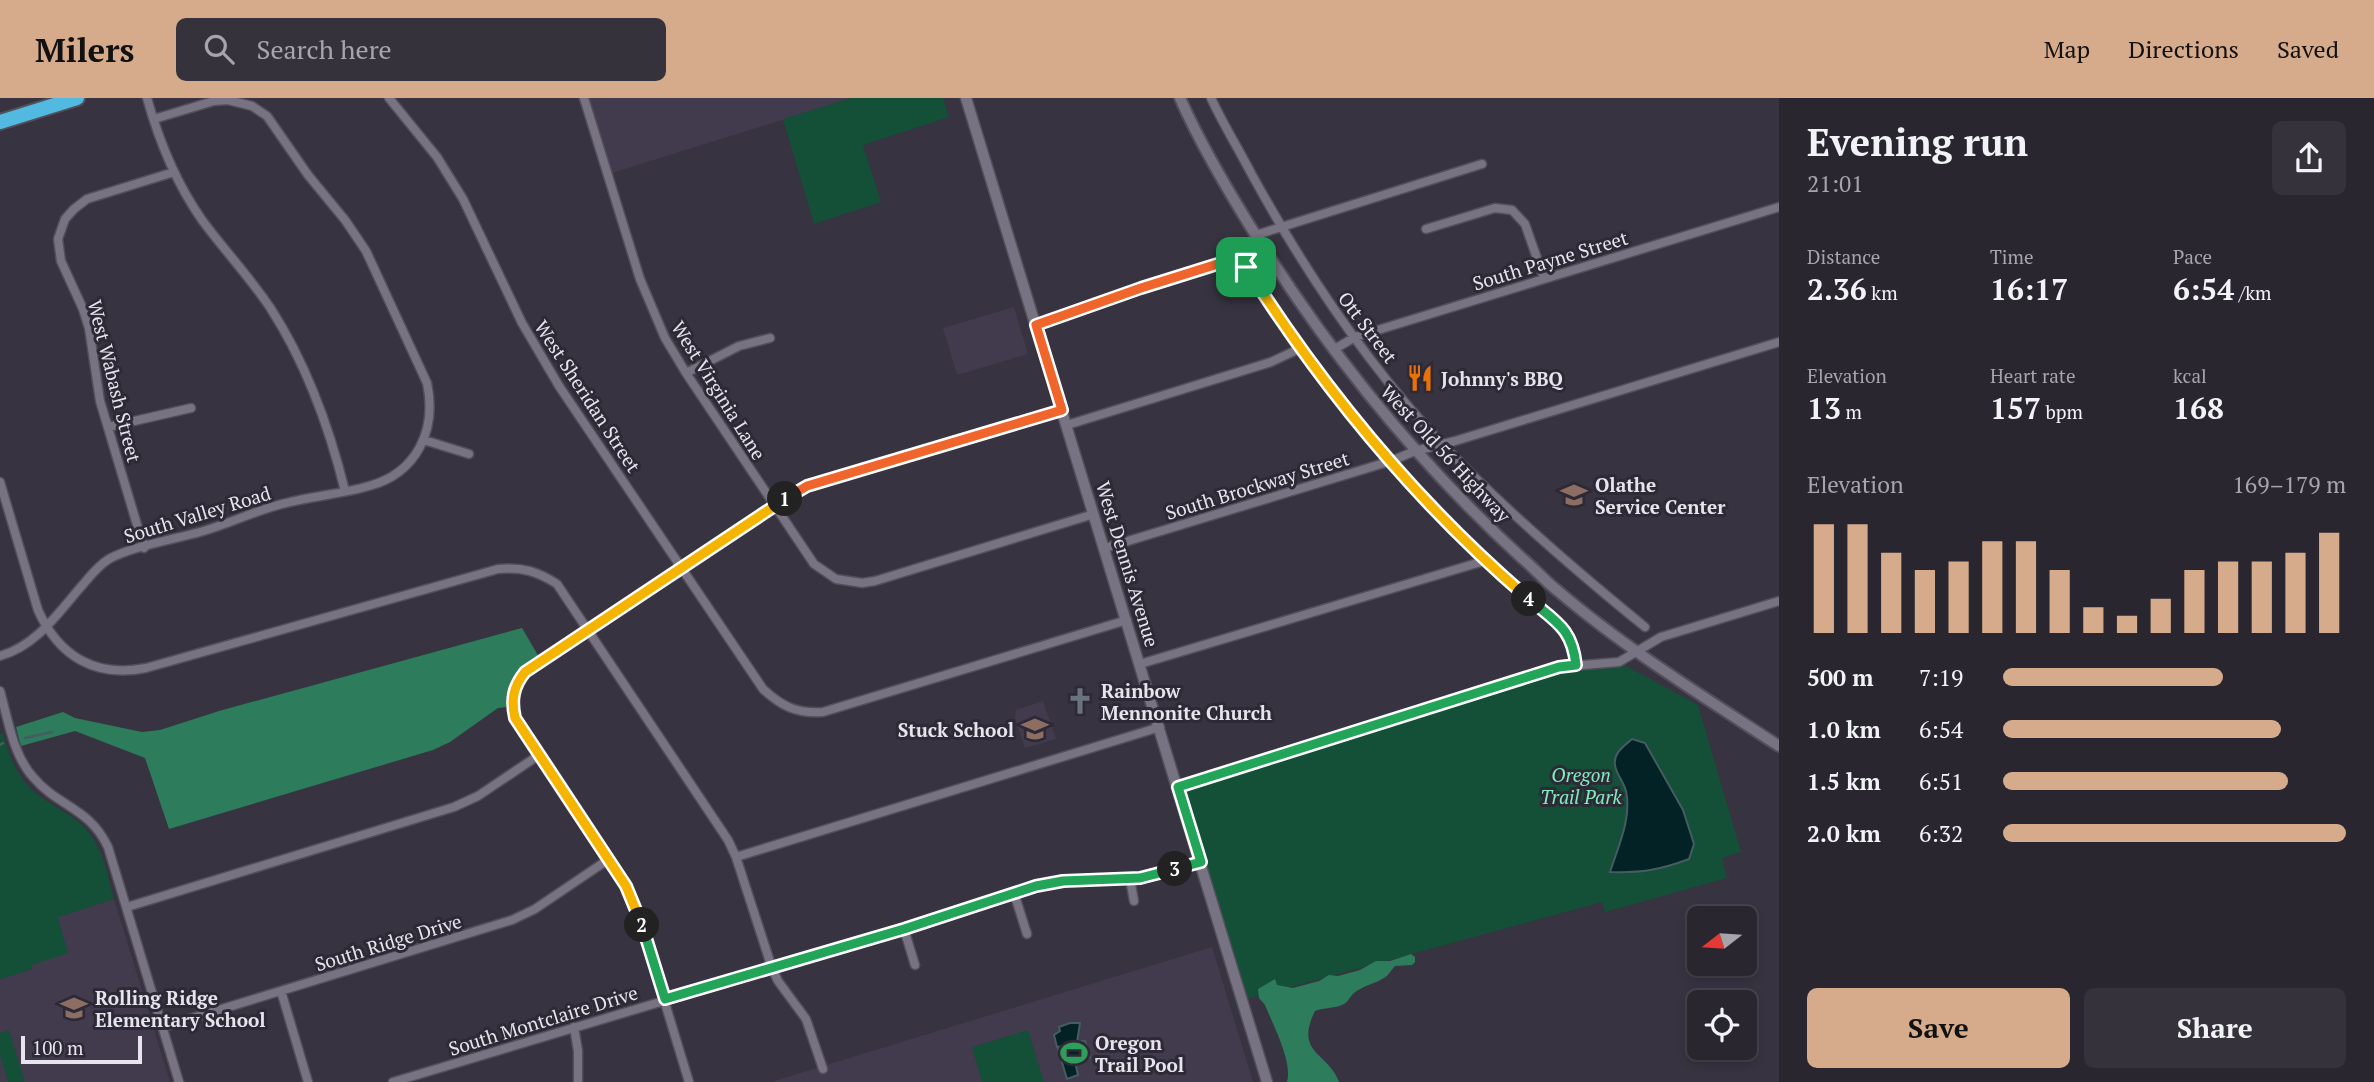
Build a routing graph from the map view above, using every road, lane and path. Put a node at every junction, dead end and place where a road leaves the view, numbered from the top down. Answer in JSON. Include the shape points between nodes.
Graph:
{"nodes":[{"id":1,"x":77,"y":98,"type":"edge"},
{"id":2,"x":147,"y":98,"type":"edge"},
{"id":3,"x":389,"y":98,"type":"edge"},
{"id":4,"x":584,"y":98,"type":"edge"},
{"id":5,"x":966,"y":98,"type":"edge"},
{"id":6,"x":1180,"y":98,"type":"edge"},
{"id":7,"x":1211,"y":98,"type":"edge"},
{"id":8,"x":153,"y":119,"type":"junction"},
{"id":9,"x":0,"y":122,"type":"edge"},
{"id":10,"x":1482,"y":164,"type":"dead end"},
{"id":11,"x":174,"y":172,"type":"junction"},
{"id":12,"x":1779,"y":207,"type":"edge"},
{"id":13,"x":1280,"y":226,"type":"junction"},
{"id":14,"x":1426,"y":229,"type":"dead end"},
{"id":15,"x":1256,"y":235,"type":"junction"},
{"id":16,"x":1544,"y":278,"type":"junction"},
{"id":17,"x":1036,"y":325,"type":"junction"},
{"id":18,"x":1355,"y":337,"type":"junction"},
{"id":19,"x":769,"y":338,"type":"dead end"},
{"id":20,"x":1779,"y":342,"type":"edge"},
{"id":21,"x":1301,"y":348,"type":"junction"},
{"id":22,"x":1333,"y":350,"type":"junction"},
{"id":23,"x":686,"y":373,"type":"junction"},
{"id":24,"x":191,"y":408,"type":"dead end"},
{"id":25,"x":1062,"y":410,"type":"junction"},
{"id":26,"x":1066,"y":425,"type":"junction"},
{"id":27,"x":108,"y":427,"type":"junction"},
{"id":28,"x":424,"y":440,"type":"junction"},
{"id":29,"x":1442,"y":443,"type":"junction"},
{"id":30,"x":1415,"y":451,"type":"junction"},
{"id":31,"x":469,"y":454,"type":"dead end"},
{"id":32,"x":1391,"y":461,"type":"junction"},
{"id":33,"x":0,"y":482,"type":"edge"},
{"id":34,"x":345,"y":491,"type":"junction"},
{"id":35,"x":774,"y":506,"type":"junction"},
{"id":36,"x":1094,"y":514,"type":"junction"},
{"id":37,"x":144,"y":548,"type":"junction"},
{"id":38,"x":1105,"y":548,"type":"junction"},
{"id":39,"x":1484,"y":561,"type":"junction"},
{"id":40,"x":682,"y":568,"type":"junction"},
{"id":41,"x":1779,"y":601,"type":"edge"},
{"id":42,"x":1127,"y":620,"type":"junction"},
{"id":43,"x":46,"y":627,"type":"junction"},
{"id":44,"x":1645,"y":627,"type":"dead end"},
{"id":45,"x":589,"y":629,"type":"junction"},
{"id":46,"x":1638,"y":652,"type":"junction"},
{"id":47,"x":0,"y":656,"type":"edge"},
{"id":48,"x":1140,"y":664,"type":"junction"},
{"id":49,"x":1576,"y":665,"type":"junction"},
{"id":50,"x":0,"y":691,"type":"edge"},
{"id":51,"x":1160,"y":727,"type":"junction"},
{"id":52,"x":1779,"y":746,"type":"edge"},
{"id":53,"x":539,"y":755,"type":"junction"},
{"id":54,"x":1178,"y":787,"type":"junction"},
{"id":55,"x":737,"y":858,"type":"junction"},
{"id":56,"x":609,"y":859,"type":"junction"},
{"id":57,"x":1201,"y":862,"type":"junction"},
{"id":58,"x":1130,"y":879,"type":"junction"},
{"id":59,"x":1014,"y":893,"type":"junction"},
{"id":60,"x":1133,"y":901,"type":"dead end"},
{"id":61,"x":127,"y":907,"type":"junction"},
{"id":62,"x":904,"y":929,"type":"junction"},
{"id":63,"x":1027,"y":934,"type":"dead end"},
{"id":64,"x":915,"y":965,"type":"dead end"},
{"id":65,"x":772,"y":968,"type":"junction"},
{"id":66,"x":281,"y":991,"type":"junction"},
{"id":67,"x":665,"y":999,"type":"junction"},
{"id":68,"x":163,"y":1027,"type":"junction"},
{"id":69,"x":574,"y":1027,"type":"junction"},
{"id":70,"x":823,"y":1069,"type":"dead end"},
{"id":71,"x":179,"y":1082,"type":"edge"},
{"id":72,"x":308,"y":1082,"type":"edge"},
{"id":73,"x":393,"y":1082,"type":"edge"},
{"id":74,"x":578,"y":1082,"type":"edge"},
{"id":75,"x":689,"y":1082,"type":"edge"},
{"id":76,"x":1267,"y":1082,"type":"edge"}],
"edges":[{"from":1,"to":9,"type":"highway"},
{"from":2,"to":8,"type":"street"},
{"from":3,"to":40,"type":"street","name":"West Sheridan Street","via":[[451,178],[538,352]]},
{"from":4,"to":23,"type":"street","name":"West Virginia Lane","via":[[640,279]]},
{"from":5,"to":17,"type":"street","name":"West Dennis Avenue"},
{"from":6,"to":15,"type":"main road","name":"West Old 56 Highway"},
{"from":7,"to":13,"type":"street","name":"Ott Street"},
{"from":8,"to":11,"type":"street"},
{"from":8,"to":28,"type":"street","name":"South Valley Road","via":[[228,100],[252,106],[272,122],[350,226],[376,272],[427,383],[430,412]]},
{"from":10,"to":13,"type":"street"},
{"from":11,"to":27,"type":"street","name":"West Wabash Street","via":[[88,200],[74,209],[60,231],[61,261],[89,328]]},
{"from":11,"to":34,"type":"street","via":[[201,218],[288,337],[324,417]]},
{"from":12,"to":16,"type":"street","name":"South Payne Street"},
{"from":13,"to":15,"type":"street"},
{"from":13,"to":18,"type":"street","name":"Ott Street"},
{"from":14,"to":16,"type":"street","via":[[1505,208],[1519,216],[1528,232]]},
{"from":15,"to":22,"type":"main road","name":"West Old 56 Highway"},
{"from":16,"to":18,"type":"street","name":"South Payne Street"},
{"from":17,"to":21,"type":"street","via":[[1240,257]]},
{"from":17,"to":25,"type":"street","name":"West Dennis Avenue"},
{"from":18,"to":22,"type":"street","name":"South Payne Street"},
{"from":18,"to":29,"type":"street","name":"Ott Street"},
{"from":19,"to":23,"type":"street","via":[[739,346]]},
{"from":20,"to":29,"type":"street","name":"South Brockway Street"},
{"from":21,"to":26,"type":"street","via":[[1271,362]]},
{"from":21,"to":32,"type":"street"},
{"from":22,"to":30,"type":"main road","name":"West Old 56 Highway"},
{"from":23,"to":35,"type":"street","name":"West Virginia Lane"},
{"from":24,"to":27,"type":"street"},
{"from":25,"to":26,"type":"street","name":"West Dennis Avenue"},
{"from":25,"to":35,"type":"street","via":[[807,486]]},
{"from":26,"to":36,"type":"street","name":"West Dennis Avenue"},
{"from":27,"to":37,"type":"street","name":"West Wabash Street"},
{"from":28,"to":31,"type":"street"},
{"from":28,"to":34,"type":"street","name":"South Valley Road","via":[[409,462],[388,478]]},
{"from":29,"to":30,"type":"street","name":"South Brockway Street"},
{"from":29,"to":44,"type":"street","name":"Ott Street","via":[[1546,545]]},
{"from":30,"to":32,"type":"street","name":"South Brockway Street"},
{"from":30,"to":46,"type":"main road","name":"West Old 56 Highway","via":[[1546,581]]},
{"from":32,"to":38,"type":"street","name":"South Brockway Street"},
{"from":32,"to":39,"type":"street"},
{"from":33,"to":43,"type":"street"},
{"from":34,"to":37,"type":"street","name":"South Valley Road","via":[[287,503]]},
{"from":35,"to":36,"type":"street","name":"West Virginia Lane","via":[[814,564],[836,579],[862,583]]},
{"from":35,"to":40,"type":"street"},
{"from":36,"to":38,"type":"street","name":"West Dennis Avenue"},
{"from":37,"to":43,"type":"street","name":"South Valley Road","via":[[100,566]]},
{"from":38,"to":42,"type":"street","name":"West Dennis Avenue"},
{"from":39,"to":48,"type":"street"},
{"from":39,"to":49,"type":"street","via":[[1567,633]]},
{"from":40,"to":42,"type":"street","name":"West Sheridan Street","via":[[762,689],[795,711],[822,712]]},
{"from":40,"to":45,"type":"street"},
{"from":41,"to":46,"type":"street","via":[[1661,637]]},
{"from":42,"to":48,"type":"street","name":"West Dennis Avenue"},
{"from":43,"to":45,"type":"street","via":[[59,644],[89,665],[135,671],[516,567],[530,569],[557,584]]},
{"from":43,"to":47,"type":"street","name":"South Valley Road","via":[[23,648]]},
{"from":45,"to":53,"type":"street","via":[[535,665],[514,691],[515,718]]},
{"from":45,"to":55,"type":"street"},
{"from":46,"to":49,"type":"street","via":[[1612,664]]},
{"from":46,"to":52,"type":"main road","name":"West Old 56 Highway"},
{"from":48,"to":51,"type":"street","name":"West Dennis Avenue"},
{"from":49,"to":54,"type":"street"},
{"from":50,"to":61,"type":"street","via":[[23,763],[36,781],[86,816],[102,834]]},
{"from":51,"to":54,"type":"street","name":"West Dennis Avenue"},
{"from":51,"to":55,"type":"street"},
{"from":53,"to":56,"type":"street"},
{"from":53,"to":61,"type":"street","via":[[460,804]]},
{"from":54,"to":57,"type":"street","name":"West Dennis Avenue"},
{"from":55,"to":65,"type":"street"},
{"from":56,"to":66,"type":"street","name":"South Ridge Drive","via":[[512,920]]},
{"from":56,"to":67,"type":"street","via":[[634,901]]},
{"from":57,"to":58,"type":"street","name":"South Montclaire Drive"},
{"from":57,"to":76,"type":"street","name":"West Dennis Avenue"},
{"from":58,"to":59,"type":"street","name":"South Montclaire Drive","via":[[1063,881]]},
{"from":58,"to":60,"type":"street"},
{"from":59,"to":62,"type":"street","name":"South Montclaire Drive"},
{"from":59,"to":63,"type":"street"},
{"from":61,"to":68,"type":"street"},
{"from":62,"to":64,"type":"street"},
{"from":62,"to":65,"type":"street","name":"South Montclaire Drive"},
{"from":65,"to":67,"type":"street","name":"South Montclaire Drive"},
{"from":65,"to":70,"type":"street","via":[[806,1019]]},
{"from":66,"to":68,"type":"street","name":"South Ridge Drive"},
{"from":66,"to":72,"type":"street"},
{"from":67,"to":69,"type":"street","name":"South Montclaire Drive"},
{"from":67,"to":75,"type":"street"},
{"from":68,"to":71,"type":"street"},
{"from":69,"to":73,"type":"street","name":"South Montclaire Drive"},
{"from":69,"to":74,"type":"street"}]}
